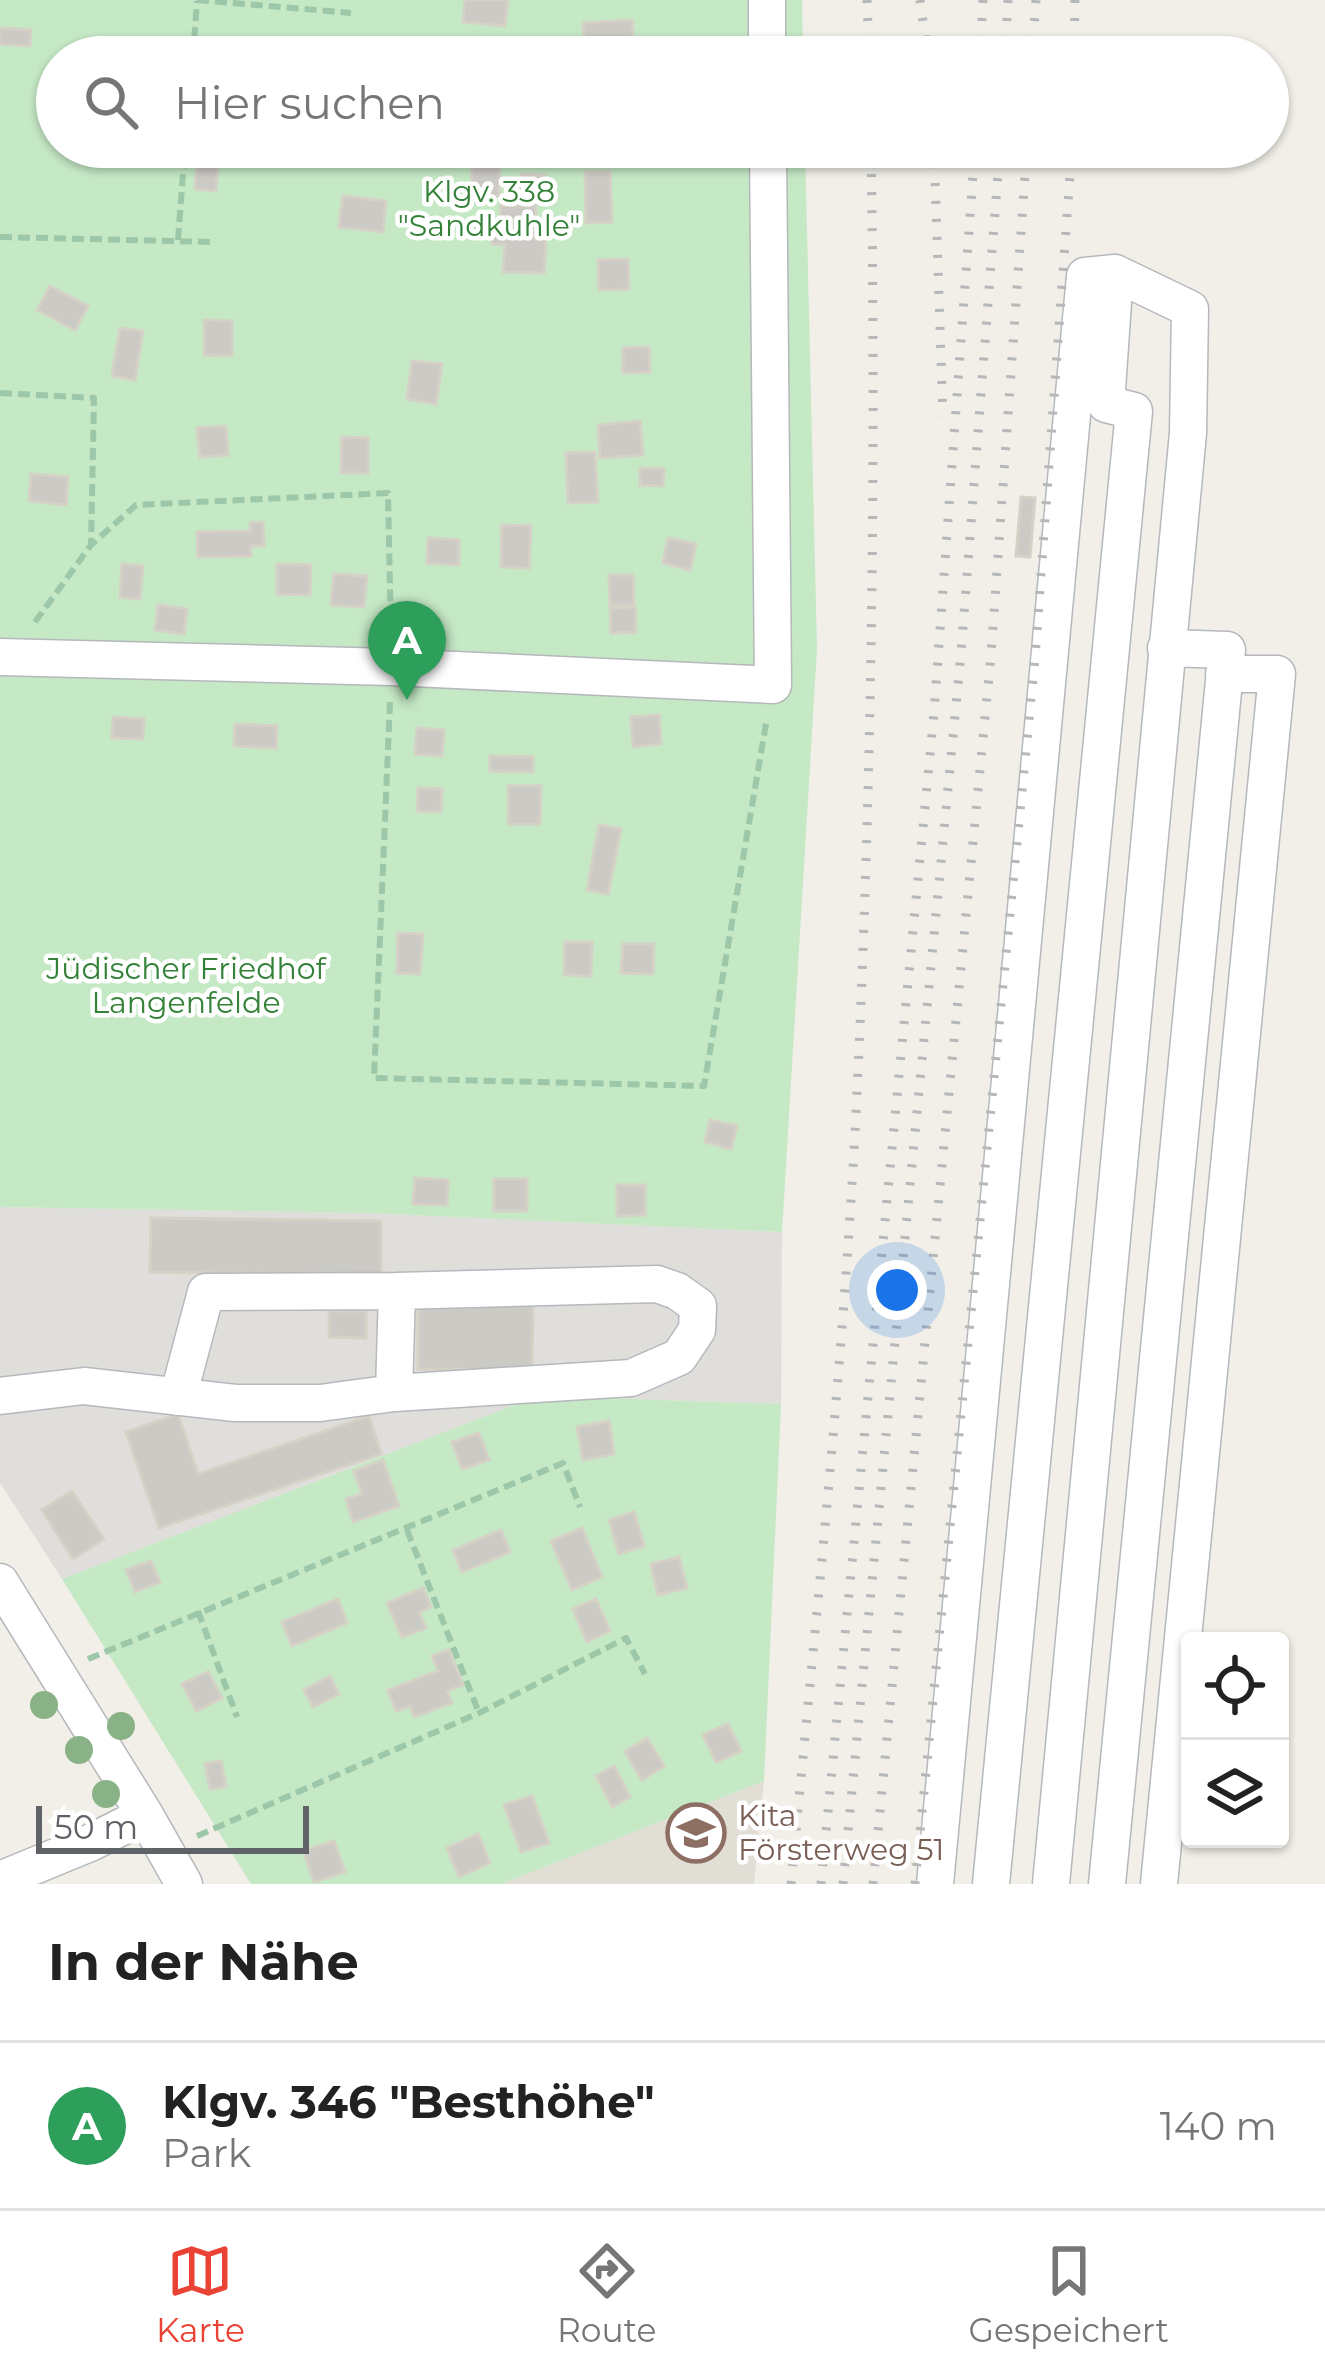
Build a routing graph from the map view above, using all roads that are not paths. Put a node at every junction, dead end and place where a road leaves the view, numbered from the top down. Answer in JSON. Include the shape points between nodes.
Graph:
{"nodes":[{"id":1,"x":767,"y":0,"type":"edge"},
{"id":2,"x":767,"y":36,"type":"edge"},
{"id":3,"x":768,"y":168,"type":"edge"},
{"id":4,"x":1115,"y":274,"type":"junction"},
{"id":5,"x":1166,"y":648,"type":"junction"},
{"id":6,"x":5,"y":657,"type":"edge"},
{"id":7,"x":1225,"y":674,"type":"junction"},
{"id":8,"x":397,"y":1291,"type":"junction"},
{"id":9,"x":394,"y":1393,"type":"junction"},
{"id":10,"x":0,"y":1396,"type":"edge"},
{"id":11,"x":178,"y":1397,"type":"junction"},
{"id":12,"x":0,"y":1582,"type":"edge"},
{"id":13,"x":145,"y":1815,"type":"junction"},
{"id":14,"x":0,"y":1880,"type":"edge"},
{"id":15,"x":184,"y":1884,"type":"edge"},
{"id":16,"x":935,"y":1884,"type":"edge"},
{"id":17,"x":991,"y":1884,"type":"edge"},
{"id":18,"x":1051,"y":1884,"type":"edge"},
{"id":19,"x":1107,"y":1884,"type":"edge"},
{"id":20,"x":1159,"y":1884,"type":"edge"}],
"edges":[{"from":1,"to":2,"type":"street"},
{"from":3,"to":6,"type":"street","via":[[772,685]]},
{"from":4,"to":5,"type":"street","via":[[1190,309],[1188,433]]},
{"from":4,"to":16,"type":"street","via":[[1085,276]]},
{"from":4,"to":17,"type":"street","via":[[1106,404],[1134,411]]},
{"from":5,"to":7,"type":"street","via":[[1227,650]]},
{"from":5,"to":18,"type":"street"},
{"from":7,"to":19,"type":"street"},
{"from":7,"to":20,"type":"street","via":[[1277,674]]},
{"from":8,"to":9,"type":"street"},
{"from":8,"to":9,"type":"street","via":[[657,1284],[698,1306],[697,1330],[679,1357],[631,1378]]},
{"from":8,"to":11,"type":"street","via":[[206,1292]]},
{"from":9,"to":11,"type":"street","via":[[320,1403]]},
{"from":10,"to":11,"type":"street","via":[[84,1386]]},
{"from":12,"to":13,"type":"street"},
{"from":13,"to":14,"type":"street"},
{"from":13,"to":15,"type":"street"}]}
